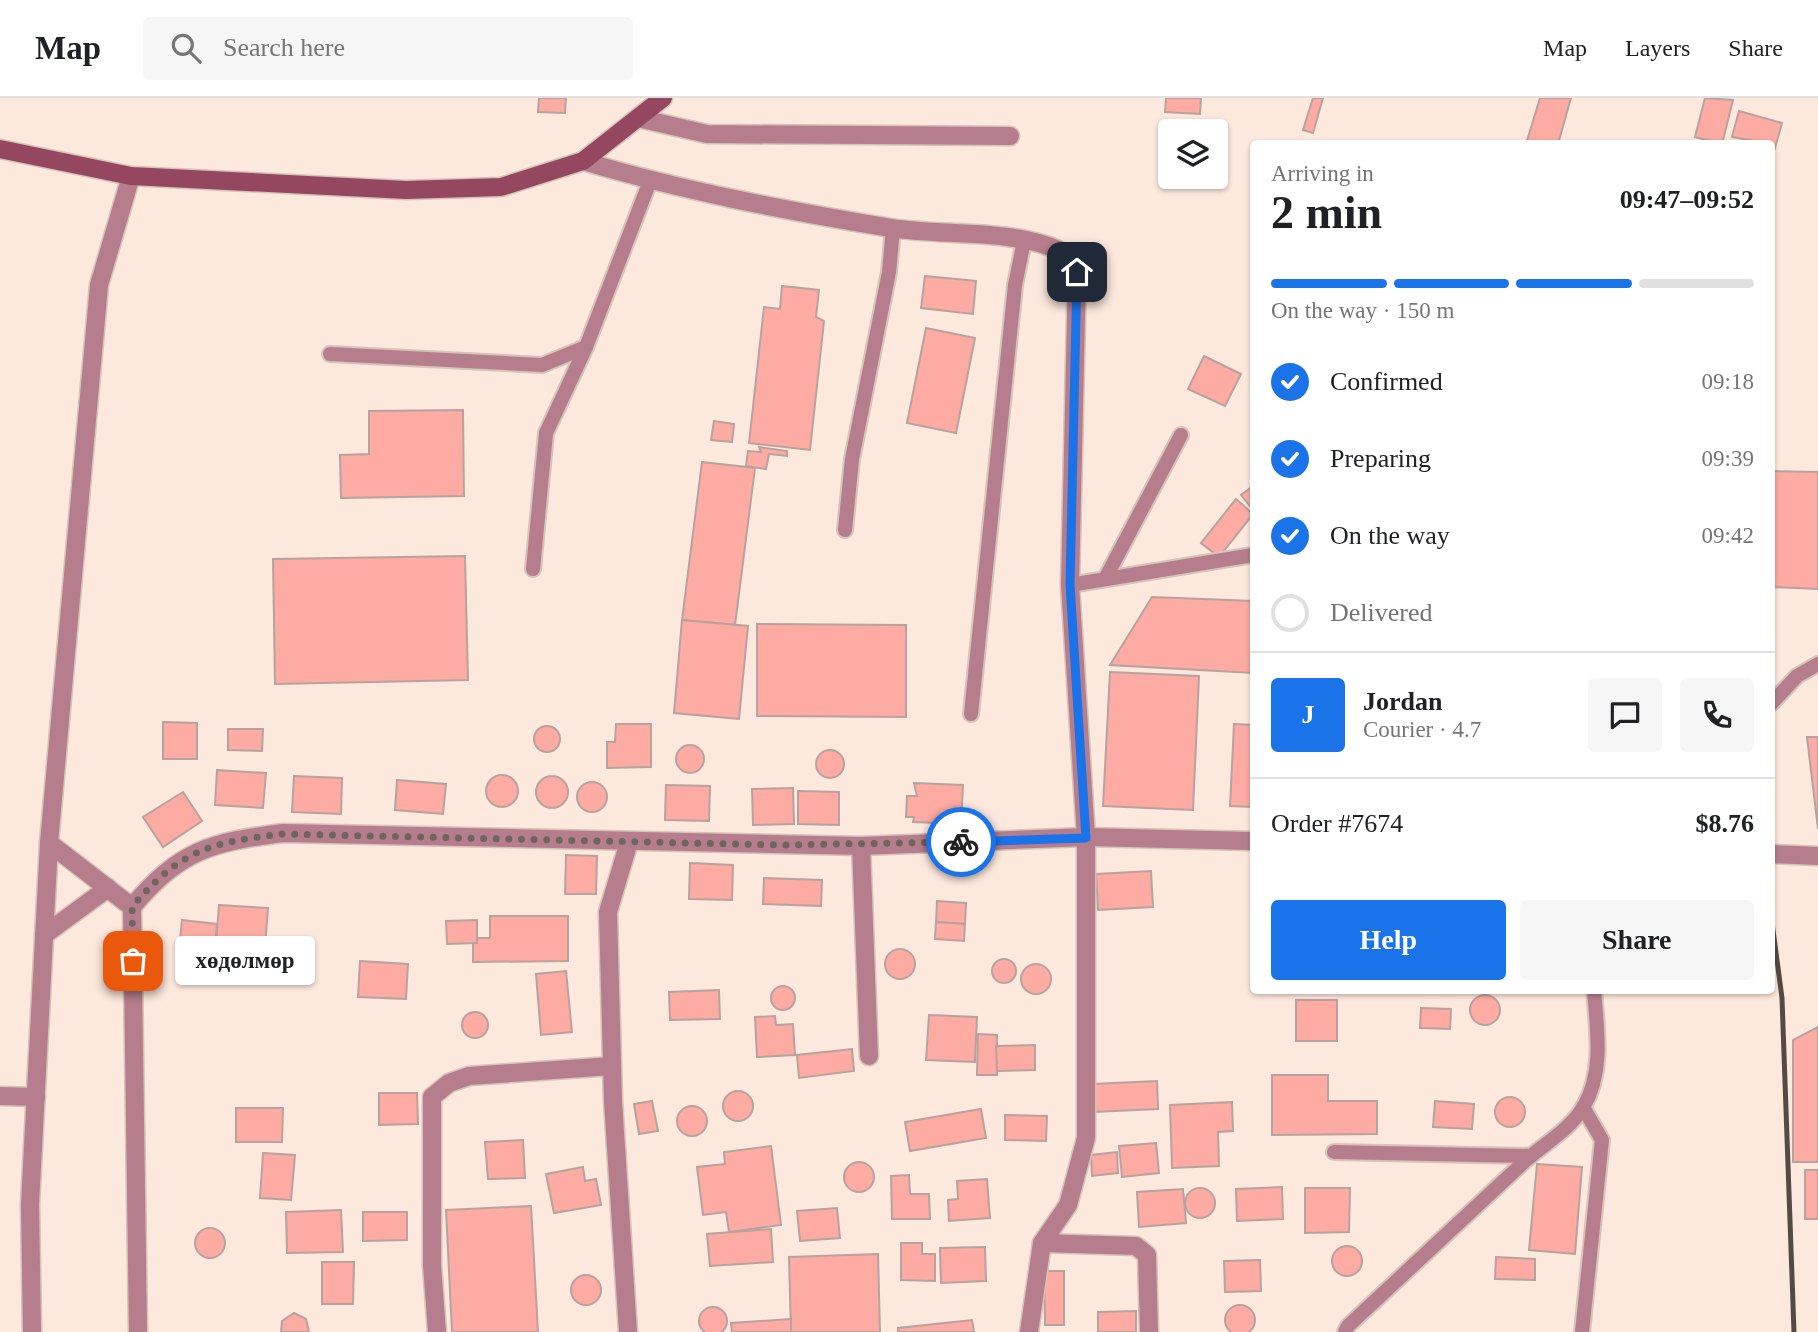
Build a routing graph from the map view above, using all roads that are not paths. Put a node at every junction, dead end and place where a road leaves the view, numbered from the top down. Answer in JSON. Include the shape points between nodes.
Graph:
{"nodes":[{"id":1,"x":663,"y":98,"type":"edge"},
{"id":2,"x":638,"y":118,"type":"junction"},
{"id":3,"x":1010,"y":136,"type":"dead end"},
{"id":4,"x":0,"y":149,"type":"edge"},
{"id":5,"x":583,"y":161,"type":"junction"},
{"id":6,"x":131,"y":176,"type":"junction"},
{"id":7,"x":650,"y":181,"type":"junction"},
{"id":8,"x":893,"y":228,"type":"junction"},
{"id":9,"x":1024,"y":241,"type":"junction"},
{"id":10,"x":586,"y":347,"type":"junction"},
{"id":11,"x":330,"y":354,"type":"dead end"},
{"id":12,"x":1181,"y":435,"type":"dead end"},
{"id":13,"x":845,"y":530,"type":"dead end"},
{"id":14,"x":1250,"y":555,"type":"edge"},
{"id":15,"x":533,"y":569,"type":"dead end"},
{"id":16,"x":1105,"y":579,"type":"junction"},
{"id":17,"x":1070,"y":585,"type":"junction"},
{"id":18,"x":1818,"y":664,"type":"edge"},
{"id":19,"x":1775,"y":700,"type":"edge"},
{"id":20,"x":971,"y":714,"type":"dead end"},
{"id":21,"x":1086,"y":838,"type":"junction"},
{"id":22,"x":1250,"y":841,"type":"edge"},
{"id":23,"x":629,"y":842,"type":"junction"},
{"id":24,"x":48,"y":843,"type":"junction"},
{"id":25,"x":861,"y":846,"type":"junction"},
{"id":26,"x":1775,"y":854,"type":"edge"},
{"id":27,"x":1818,"y":856,"type":"edge"},
{"id":28,"x":108,"y":888,"type":"junction"},
{"id":29,"x":132,"y":907,"type":"junction"},
{"id":30,"x":44,"y":935,"type":"junction"},
{"id":31,"x":1594,"y":994,"type":"edge"},
{"id":32,"x":869,"y":1056,"type":"dead end"},
{"id":33,"x":612,"y":1066,"type":"junction"},
{"id":34,"x":0,"y":1096,"type":"edge"},
{"id":35,"x":36,"y":1097,"type":"junction"},
{"id":36,"x":1583,"y":1107,"type":"junction"},
{"id":37,"x":1334,"y":1152,"type":"dead end"},
{"id":38,"x":1531,"y":1156,"type":"junction"},
{"id":39,"x":1042,"y":1244,"type":"junction"},
{"id":40,"x":32,"y":1332,"type":"edge"},
{"id":41,"x":138,"y":1332,"type":"edge"},
{"id":42,"x":437,"y":1332,"type":"edge"},
{"id":43,"x":628,"y":1332,"type":"edge"},
{"id":44,"x":1029,"y":1332,"type":"edge"},
{"id":45,"x":1149,"y":1332,"type":"edge"},
{"id":46,"x":1345,"y":1332,"type":"edge"},
{"id":47,"x":1582,"y":1332,"type":"edge"}],
"edges":[{"from":1,"to":2,"type":"street"},
{"from":2,"to":3,"type":"street","via":[[707,134]]},
{"from":2,"to":5,"type":"street"},
{"from":4,"to":6,"type":"street"},
{"from":5,"to":6,"type":"street","via":[[501,187],[406,190]]},
{"from":5,"to":7,"type":"street"},
{"from":6,"to":24,"type":"street","via":[[99,285]]},
{"from":7,"to":8,"type":"street"},
{"from":7,"to":10,"type":"lane"},
{"from":8,"to":9,"type":"street"},
{"from":8,"to":13,"type":"lane","via":[[889,272],[852,459]]},
{"from":9,"to":17,"type":"street","via":[[1057,249],[1077,272]]},
{"from":9,"to":20,"type":"lane","via":[[1015,285]]},
{"from":10,"to":11,"type":"lane","via":[[541,365]]},
{"from":10,"to":15,"type":"lane","via":[[546,433]]},
{"from":12,"to":16,"type":"lane"},
{"from":14,"to":16,"type":"lane"},
{"from":16,"to":17,"type":"lane"},
{"from":17,"to":21,"type":"street"},
{"from":18,"to":19,"type":"lane","via":[[1797,676]]},
{"from":21,"to":22,"type":"street"},
{"from":21,"to":25,"type":"street"},
{"from":21,"to":39,"type":"street","via":[[1086,1138],[1068,1205]]},
{"from":23,"to":25,"type":"street"},
{"from":23,"to":29,"type":"street","via":[[403,834],[246,838],[224,841],[186,857],[159,876]]},
{"from":23,"to":33,"type":"street","via":[[608,912]]},
{"from":24,"to":28,"type":"street"},
{"from":24,"to":30,"type":"street"},
{"from":25,"to":32,"type":"street"},
{"from":26,"to":27,"type":"street"},
{"from":28,"to":29,"type":"street"},
{"from":28,"to":30,"type":"street"},
{"from":29,"to":41,"type":"street"},
{"from":30,"to":35,"type":"street"},
{"from":31,"to":36,"type":"lane","via":[[1597,1061]]},
{"from":33,"to":42,"type":"street","via":[[469,1076],[449,1083],[432,1097],[432,1265]]},
{"from":33,"to":43,"type":"street"},
{"from":34,"to":35,"type":"street"},
{"from":35,"to":40,"type":"street","via":[[30,1204]]},
{"from":36,"to":38,"type":"lane","via":[[1569,1126]]},
{"from":36,"to":47,"type":"lane","via":[[1602,1140]]},
{"from":37,"to":38,"type":"lane"},
{"from":38,"to":46,"type":"lane"},
{"from":39,"to":44,"type":"street"},
{"from":39,"to":45,"type":"street","via":[[1143,1249],[1147,1255]]}]}
